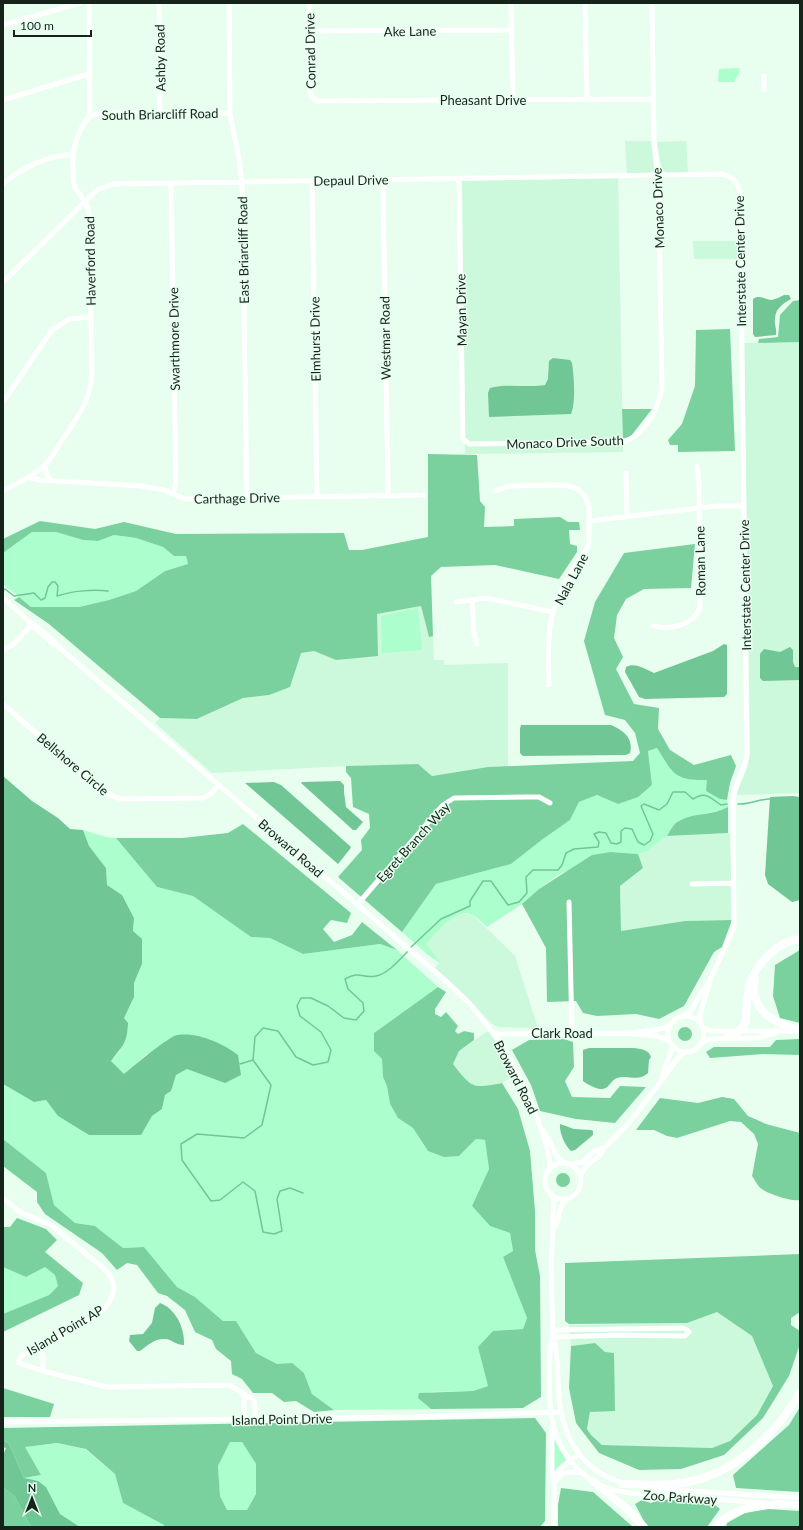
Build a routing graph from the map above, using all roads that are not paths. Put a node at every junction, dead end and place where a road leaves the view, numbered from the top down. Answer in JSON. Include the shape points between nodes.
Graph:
{"nodes":[{"id":1,"x":80,"y":3,"type":"edge"},
{"id":2,"x":89,"y":3,"type":"edge"},
{"id":3,"x":159,"y":3,"type":"edge"},
{"id":4,"x":230,"y":3,"type":"edge"},
{"id":5,"x":309,"y":3,"type":"edge"},
{"id":6,"x":511,"y":3,"type":"edge"},
{"id":7,"x":585,"y":3,"type":"edge"},
{"id":8,"x":652,"y":3,"type":"edge"},
{"id":9,"x":3,"y":25,"type":"edge"},
{"id":10,"x":512,"y":30,"type":"junction"},
{"id":11,"x":309,"y":32,"type":"junction"},
{"id":12,"x":89,"y":74,"type":"junction"},
{"id":13,"x":764,"y":76,"type":"dead end"},
{"id":14,"x":764,"y":90,"type":"dead end"},
{"id":15,"x":314,"y":99,"type":"joint"},
{"id":16,"x":653,"y":99,"type":"junction"},
{"id":17,"x":3,"y":100,"type":"edge"},
{"id":18,"x":513,"y":100,"type":"junction"},
{"id":19,"x":586,"y":100,"type":"junction"},
{"id":20,"x":160,"y":112,"type":"junction"},
{"id":21,"x":230,"y":112,"type":"junction"},
{"id":22,"x":90,"y":116,"type":"junction"},
{"id":23,"x":73,"y":154,"type":"junction"},
{"id":24,"x":658,"y":176,"type":"junction"},
{"id":25,"x":459,"y":179,"type":"junction"},
{"id":26,"x":383,"y":180,"type":"junction"},
{"id":27,"x":735,"y":180,"type":"joint"},
{"id":28,"x":312,"y":181,"type":"junction"},
{"id":29,"x":242,"y":182,"type":"junction"},
{"id":30,"x":3,"y":184,"type":"edge"},
{"id":31,"x":171,"y":184,"type":"junction"},
{"id":32,"x":85,"y":201,"type":"junction"},
{"id":33,"x":3,"y":282,"type":"edge"},
{"id":34,"x":91,"y":317,"type":"junction"},
{"id":35,"x":3,"y":402,"type":"edge"},
{"id":36,"x":654,"y":412,"type":"joint"},
{"id":37,"x":464,"y":441,"type":"joint"},
{"id":38,"x":45,"y":466,"type":"junction"},
{"id":39,"x":696,"y":466,"type":"dead end"},
{"id":40,"x":626,"y":473,"type":"dead end"},
{"id":41,"x":28,"y":477,"type":"junction"},
{"id":42,"x":50,"y":480,"type":"junction"},
{"id":43,"x":3,"y":491,"type":"edge"},
{"id":44,"x":495,"y":491,"type":"dead end"},
{"id":45,"x":173,"y":494,"type":"junction"},
{"id":46,"x":424,"y":495,"type":"dead end"},
{"id":47,"x":388,"y":496,"type":"junction"},
{"id":48,"x":317,"y":497,"type":"junction"},
{"id":49,"x":247,"y":498,"type":"junction"},
{"id":50,"x":744,"y":506,"type":"junction"},
{"id":51,"x":699,"y":508,"type":"junction"},
{"id":52,"x":627,"y":517,"type":"junction"},
{"id":53,"x":589,"y":521,"type":"junction"},
{"id":54,"x":4,"y":600,"type":"edge"},
{"id":55,"x":472,"y":600,"type":"junction"},
{"id":56,"x":456,"y":602,"type":"dead end"},
{"id":57,"x":553,"y":612,"type":"junction"},
{"id":58,"x":32,"y":624,"type":"junction"},
{"id":59,"x":653,"y":626,"type":"dead end"},
{"id":60,"x":54,"y":643,"type":"joint"},
{"id":61,"x":478,"y":644,"type":"dead end"},
{"id":62,"x":3,"y":650,"type":"edge"},
{"id":63,"x":549,"y":685,"type":"dead end"},
{"id":64,"x":3,"y":704,"type":"edge"},
{"id":65,"x":218,"y":785,"type":"junction"},
{"id":66,"x":550,"y":802,"type":"dead end"},
{"id":67,"x":734,"y":883,"type":"junction"},
{"id":68,"x":692,"y":884,"type":"dead end"},
{"id":69,"x":569,"y":902,"type":"dead end"},
{"id":70,"x":357,"y":905,"type":"junction"},
{"id":71,"x":800,"y":939,"type":"edge"},
{"id":72,"x":760,"y":962,"type":"junction"},
{"id":73,"x":709,"y":982,"type":"junction"},
{"id":74,"x":682,"y":1016,"type":"junction"},
{"id":75,"x":670,"y":1025,"type":"junction"},
{"id":76,"x":702,"y":1025,"type":"junction"},
{"id":77,"x":740,"y":1031,"type":"junction"},
{"id":78,"x":800,"y":1031,"type":"edge"},
{"id":79,"x":779,"y":1032,"type":"junction"},
{"id":80,"x":572,"y":1033,"type":"junction"},
{"id":81,"x":631,"y":1033,"type":"junction"},
{"id":82,"x":494,"y":1034,"type":"junction"},
{"id":83,"x":727,"y":1038,"type":"junction"},
{"id":84,"x":702,"y":1043,"type":"junction"},
{"id":85,"x":671,"y":1044,"type":"junction"},
{"id":86,"x":686,"y":1052,"type":"junction"},
{"id":87,"x":662,"y":1080,"type":"junction"},
{"id":88,"x":541,"y":1128,"type":"junction"},
{"id":89,"x":604,"y":1148,"type":"junction"},
{"id":90,"x":568,"y":1163,"type":"junction"},
{"id":91,"x":550,"y":1169,"type":"junction"},
{"id":92,"x":581,"y":1176,"type":"junction"},
{"id":93,"x":552,"y":1195,"type":"junction"},
{"id":94,"x":3,"y":1198,"type":"edge"},
{"id":95,"x":567,"y":1199,"type":"junction"},
{"id":96,"x":553,"y":1228,"type":"junction"},
{"id":97,"x":553,"y":1330,"type":"junction"},
{"id":98,"x":553,"y":1337,"type":"junction"},
{"id":99,"x":39,"y":1345,"type":"junction"},
{"id":100,"x":43,"y":1371,"type":"junction"},
{"id":101,"x":242,"y":1392,"type":"junction"},
{"id":102,"x":800,"y":1393,"type":"edge"},
{"id":103,"x":551,"y":1412,"type":"junction"},
{"id":104,"x":561,"y":1412,"type":"junction"},
{"id":105,"x":244,"y":1419,"type":"junction"},
{"id":106,"x":256,"y":1419,"type":"junction"},
{"id":107,"x":553,"y":1421,"type":"junction"},
{"id":108,"x":3,"y":1422,"type":"edge"},
{"id":109,"x":579,"y":1454,"type":"junction"},
{"id":110,"x":570,"y":1460,"type":"junction"},
{"id":111,"x":583,"y":1473,"type":"junction"},
{"id":112,"x":593,"y":1481,"type":"junction"},
{"id":113,"x":554,"y":1484,"type":"junction"},
{"id":114,"x":624,"y":1484,"type":"junction"},
{"id":115,"x":800,"y":1498,"type":"edge"},
{"id":116,"x":780,"y":1504,"type":"junction"},
{"id":117,"x":800,"y":1505,"type":"edge"},
{"id":118,"x":554,"y":1527,"type":"edge"},
{"id":119,"x":644,"y":1527,"type":"edge"},
{"id":120,"x":716,"y":1527,"type":"edge"}],
"edges":[{"from":1,"to":9,"type":"street"},
{"from":2,"to":12,"type":"street"},
{"from":3,"to":20,"type":"street","name":"Ashby Road"},
{"from":4,"to":21,"type":"street","name":"East Briarcliff Road"},
{"from":5,"to":11,"type":"street","name":"Conrad Drive"},
{"from":6,"to":10,"type":"street"},
{"from":7,"to":19,"type":"street"},
{"from":8,"to":16,"type":"street","name":"Monaco Drive"},
{"from":10,"to":11,"type":"street","name":"Ake Lane"},
{"from":10,"to":18,"type":"street"},
{"from":11,"to":15,"type":"street","name":"Conrad Drive","via":[[310,91]]},
{"from":12,"to":17,"type":"street"},
{"from":12,"to":22,"type":"street"},
{"from":13,"to":14,"type":"street"},
{"from":15,"to":18,"type":"street","name":"Pheasant Drive","via":[[321,102]]},
{"from":16,"to":19,"type":"street","name":"Pheasant Drive"},
{"from":16,"to":24,"type":"street","name":"Monaco Drive"},
{"from":18,"to":19,"type":"street","name":"Pheasant Drive"},
{"from":20,"to":21,"type":"street","name":"South Briarcliff Road"},
{"from":20,"to":22,"type":"street","name":"South Briarcliff Road","via":[[103,113]]},
{"from":21,"to":29,"type":"street","name":"East Briarcliff Road"},
{"from":22,"to":23,"type":"street","name":"Haverford Road","via":[[77,136]]},
{"from":23,"to":30,"type":"street","via":[[31,165]]},
{"from":23,"to":32,"type":"street","name":"Haverford Road","via":[[74,183]]},
{"from":24,"to":25,"type":"street","name":"Depaul Drive"},
{"from":24,"to":27,"type":"street","name":"Depaul Drive","via":[[722,174]]},
{"from":24,"to":36,"type":"street","name":"Monaco Drive","via":[[662,387]]},
{"from":25,"to":26,"type":"street","name":"Depaul Drive"},
{"from":25,"to":37,"type":"street","name":"Mayan Drive"},
{"from":26,"to":28,"type":"street","name":"Depaul Drive"},
{"from":26,"to":47,"type":"street","name":"Westmar Road"},
{"from":27,"to":50,"type":"street","name":"Interstate Center Drive","via":[[740,192]]},
{"from":28,"to":29,"type":"street","name":"Depaul Drive"},
{"from":28,"to":48,"type":"street","name":"Elmhurst Drive"},
{"from":29,"to":31,"type":"street","name":"Depaul Drive"},
{"from":29,"to":49,"type":"street","name":"East Briarcliff Road"},
{"from":31,"to":32,"type":"street","name":"Depaul Drive","via":[[113,184],[97,190]]},
{"from":31,"to":45,"type":"street","name":"Swarthmore Drive","via":[[176,478]]},
{"from":32,"to":33,"type":"street","name":"Depaul Drive"},
{"from":32,"to":34,"type":"street","name":"Haverford Road","via":[[89,212]]},
{"from":34,"to":35,"type":"street","via":[[70,319],[52,330]]},
{"from":34,"to":38,"type":"street","name":"Haverford Road","via":[[92,374],[87,400],[77,420]]},
{"from":36,"to":37,"type":"street","name":"Monaco Drive South","via":[[640,433],[622,442],[469,444]]},
{"from":38,"to":41,"type":"street","name":"Haverford Road"},
{"from":38,"to":42,"type":"street"},
{"from":39,"to":51,"type":"street","name":"Roman Lane","via":[[699,474]]},
{"from":40,"to":52,"type":"street"},
{"from":41,"to":42,"type":"street","name":"Carthage Drive"},
{"from":41,"to":43,"type":"street","name":"Haverford Road"},
{"from":42,"to":45,"type":"street","name":"Carthage Drive","via":[[141,486]]},
{"from":44,"to":53,"type":"street","name":"Nala Lane","via":[[509,486],[572,486],[585,496],[589,507]]},
{"from":45,"to":49,"type":"street","name":"Carthage Drive","via":[[185,499]]},
{"from":46,"to":47,"type":"street","name":"Carthage Drive"},
{"from":47,"to":48,"type":"street","name":"Carthage Drive"},
{"from":48,"to":49,"type":"street","name":"Carthage Drive"},
{"from":50,"to":51,"type":"street"},
{"from":50,"to":67,"type":"street","name":"Interstate Center Drive","via":[[747,756],[733,795]]},
{"from":51,"to":52,"type":"street"},
{"from":51,"to":59,"type":"street","name":"Roman Lane","via":[[700,608],[687,623],[671,628]]},
{"from":52,"to":53,"type":"street"},
{"from":53,"to":57,"type":"street","name":"Nala Lane","via":[[587,548],[568,578]]},
{"from":54,"to":58,"type":"street","name":"Broward Road"},
{"from":55,"to":56,"type":"street"},
{"from":55,"to":57,"type":"street","via":[[488,598]]},
{"from":55,"to":61,"type":"street","via":[[474,634]]},
{"from":57,"to":63,"type":"street","name":"Nala Lane","via":[[549,636]]},
{"from":58,"to":60,"type":"main road","name":"Broward Road"},
{"from":58,"to":62,"type":"street","via":[[14,644]]},
{"from":60,"to":65,"type":"street","name":"Broward Road"},
{"from":64,"to":65,"type":"street","name":"Bellshore Circle","via":[[94,784],[113,797],[203,798],[211,794]]},
{"from":65,"to":70,"type":"street","name":"Broward Road"},
{"from":66,"to":70,"type":"street","name":"Egret Branch Way","via":[[539,797],[454,798],[443,805]]},
{"from":67,"to":68,"type":"street"},
{"from":67,"to":73,"type":"street","name":"Interstate Center Drive","via":[[734,928]]},
{"from":69,"to":80,"type":"street"},
{"from":70,"to":82,"type":"street","name":"Broward Road","via":[[457,992]]},
{"from":71,"to":72,"type":"highway","via":[[784,943]]},
{"from":72,"to":77,"type":"highway","via":[[752,976],[747,996],[746,1021]]},
{"from":72,"to":78,"type":"highway","via":[[754,984],[757,1002],[770,1018]]},
{"from":73,"to":74,"type":"street","name":"Interstate Center Drive","via":[[691,1012]]},
{"from":73,"to":76,"type":"street","name":"Interstate Center Drive","via":[[700,1011]]},
{"from":74,"to":75,"type":"street"},
{"from":74,"to":76,"type":"street","via":[[692,1017]]},
{"from":75,"to":81,"type":"street","name":"Clark Road","via":[[663,1029]]},
{"from":75,"to":85,"type":"street","via":[[668,1030]]},
{"from":76,"to":77,"type":"street","via":[[712,1031]]},
{"from":76,"to":84,"type":"street"},
{"from":77,"to":79,"type":"street"},
{"from":77,"to":83,"type":"highway"},
{"from":78,"to":79,"type":"street"},
{"from":79,"to":83,"type":"street","via":[[758,1038]]},
{"from":80,"to":81,"type":"street","name":"Clark Road"},
{"from":80,"to":82,"type":"street","name":"Clark Road"},
{"from":81,"to":85,"type":"street","name":"Clark Road","via":[[659,1036]]},
{"from":82,"to":88,"type":"street","name":"Broward Road","via":[[524,1086]]},
{"from":83,"to":84,"type":"street","via":[[710,1039]]},
{"from":84,"to":86,"type":"street","via":[[695,1050]]},
{"from":85,"to":86,"type":"street"},
{"from":85,"to":87,"type":"street"},
{"from":86,"to":87,"type":"street","via":[[676,1059]]},
{"from":87,"to":89,"type":"street","via":[[629,1123]]},
{"from":88,"to":90,"type":"street","name":"Broward Road","via":[[557,1157]]},
{"from":88,"to":91,"type":"street","name":"Broward Road","via":[[550,1156]]},
{"from":89,"to":90,"type":"street","via":[[594,1151],[582,1162]]},
{"from":89,"to":92,"type":"street","via":[[600,1155],[586,1166]]},
{"from":90,"to":91,"type":"street","via":[[556,1164]]},
{"from":90,"to":92,"type":"street","via":[[578,1170]]},
{"from":91,"to":93,"type":"street","via":[[545,1183]]},
{"from":92,"to":95,"type":"street","via":[[579,1190]]},
{"from":93,"to":95,"type":"street"},
{"from":93,"to":96,"type":"street"},
{"from":94,"to":99,"type":"street","name":"Island Point AP","via":[[20,1212],[51,1225],[108,1271],[113,1282],[112,1298],[105,1308]]},
{"from":95,"to":96,"type":"street","via":[[560,1207],[557,1224]]},
{"from":96,"to":97,"type":"street"},
{"from":97,"to":98,"type":"street"},
{"from":97,"to":98,"type":"street","via":[[683,1328],[689,1332],[685,1336]]},
{"from":98,"to":103,"type":"street","via":[[550,1346]]},
{"from":98,"to":104,"type":"street","via":[[556,1346]]},
{"from":99,"to":100,"type":"street","via":[[43,1357]]},
{"from":99,"to":100,"type":"street","name":"Island Point AP","via":[[22,1355],[19,1360],[22,1365]]},
{"from":100,"to":101,"type":"street","name":"Island Point AP","via":[[107,1387],[229,1385]]},
{"from":101,"to":105,"type":"street"},
{"from":101,"to":106,"type":"street","name":"Island Point AP","via":[[254,1400]]},
{"from":102,"to":114,"type":"highway","via":[[767,1437],[728,1467],[710,1476],[680,1483]]},
{"from":103,"to":104,"type":"street","name":"Island Point Drive"},
{"from":103,"to":106,"type":"street","name":"Island Point Drive"},
{"from":103,"to":107,"type":"street"},
{"from":104,"to":109,"type":"street","via":[[567,1434]]},
{"from":105,"to":106,"type":"street","name":"Island Point Drive"},
{"from":105,"to":108,"type":"street","name":"Island Point Drive"},
{"from":107,"to":110,"type":"street","via":[[557,1436]]},
{"from":107,"to":113,"type":"street","via":[[551,1436]]},
{"from":109,"to":110,"type":"street"},
{"from":109,"to":114,"type":"street","name":"Zoo Parkway","via":[[604,1475]]},
{"from":110,"to":111,"type":"street","name":"Zoo Parkway"},
{"from":110,"to":113,"type":"street","via":[[558,1470]]},
{"from":111,"to":112,"type":"street","name":"Zoo Parkway"},
{"from":111,"to":113,"type":"street","via":[[564,1473]]},
{"from":112,"to":116,"type":"street","name":"Zoo Parkway","via":[[614,1490],[634,1493]]},
{"from":112,"to":119,"type":"highway","via":[[626,1508]]},
{"from":113,"to":118,"type":"street"},
{"from":114,"to":115,"type":"street","name":"Zoo Parkway","via":[[646,1488]]},
{"from":116,"to":117,"type":"main road","name":"Zoo Parkway"},
{"from":116,"to":120,"type":"highway","via":[[739,1510]]}]}
